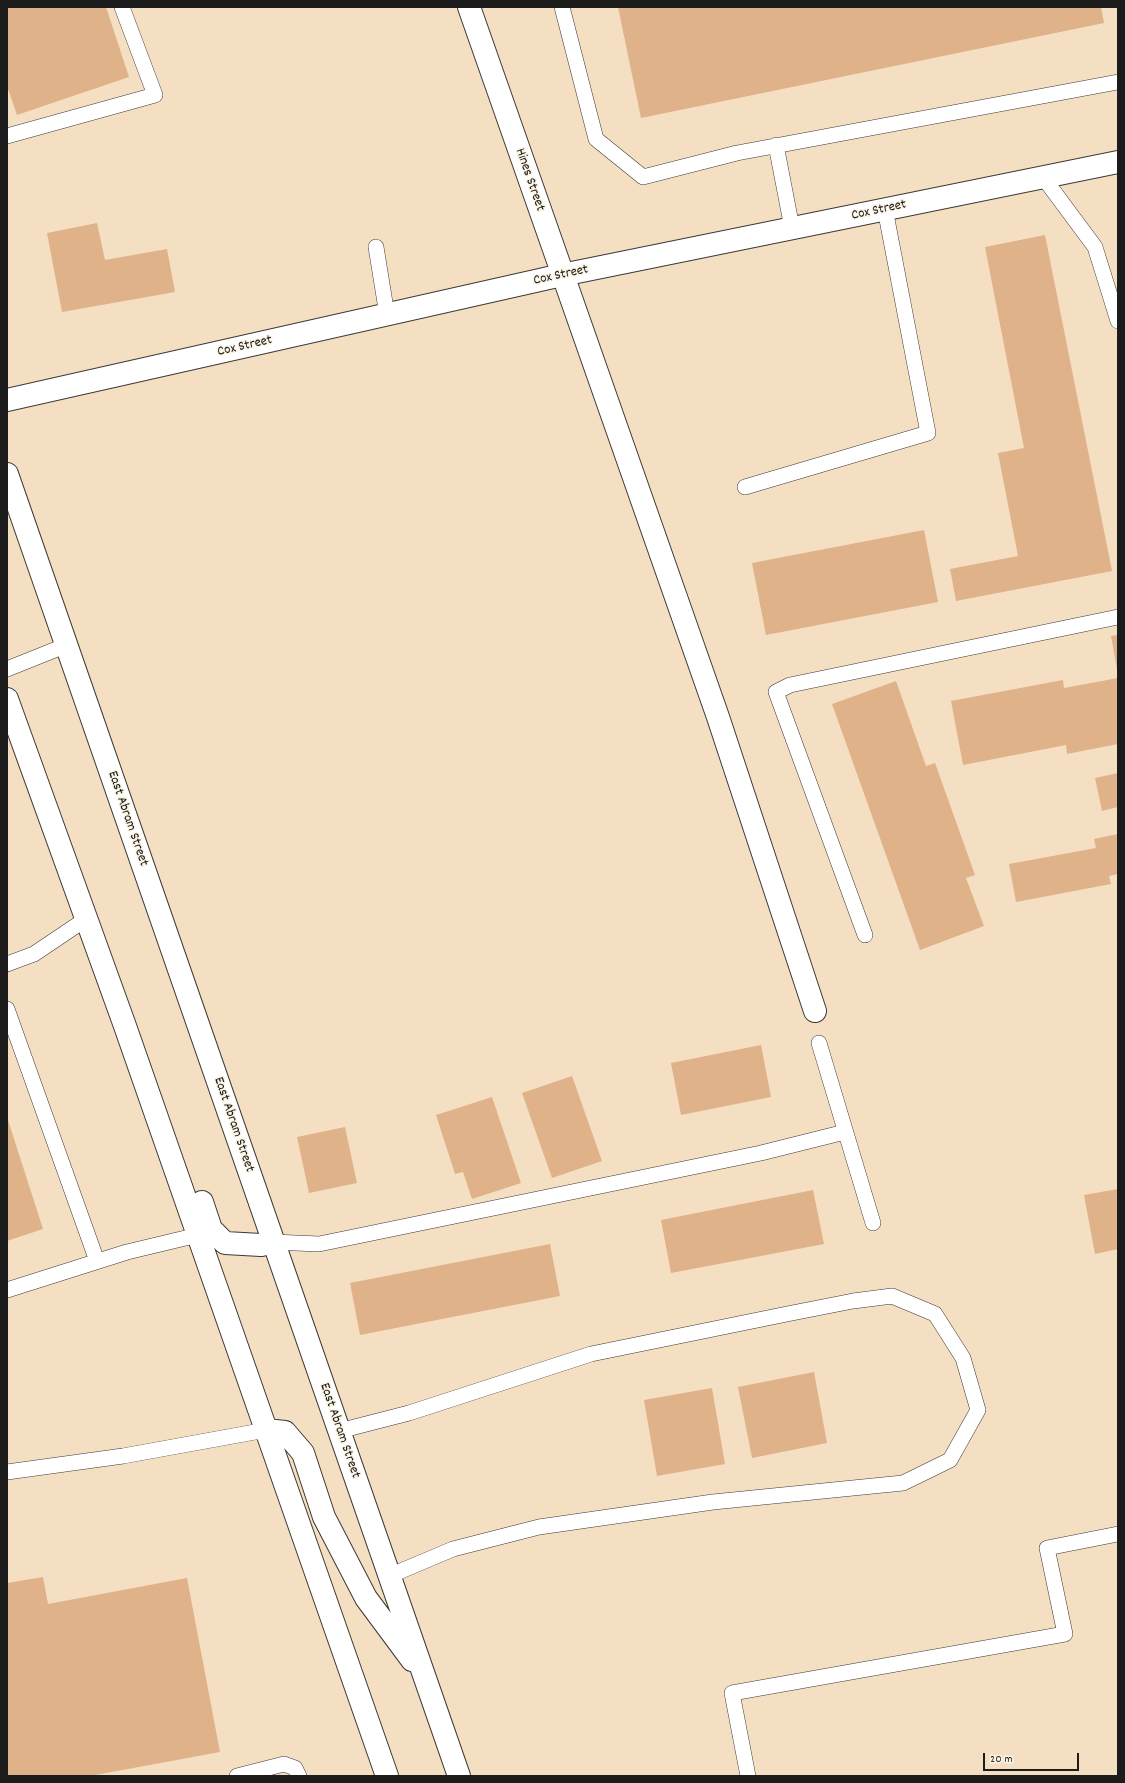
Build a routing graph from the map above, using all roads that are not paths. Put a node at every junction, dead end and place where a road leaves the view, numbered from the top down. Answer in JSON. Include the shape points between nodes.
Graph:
{"nodes":[{"id":1,"x":122,"y":7,"type":"edge"},
{"id":2,"x":469,"y":7,"type":"edge"},
{"id":3,"x":562,"y":7,"type":"edge"},
{"id":4,"x":1118,"y":82,"type":"edge"},
{"id":5,"x":7,"y":136,"type":"edge"},
{"id":6,"x":776,"y":145,"type":"junction"},
{"id":7,"x":1118,"y":162,"type":"edge"},
{"id":8,"x":1043,"y":177,"type":"junction"},
{"id":9,"x":885,"y":209,"type":"junction"},
{"id":10,"x":792,"y":228,"type":"junction"},
{"id":11,"x":376,"y":247,"type":"dead end"},
{"id":12,"x":562,"y":275,"type":"junction"},
{"id":13,"x":387,"y":315,"type":"junction"},
{"id":14,"x":1118,"y":321,"type":"edge"},
{"id":15,"x":7,"y":400,"type":"edge"},
{"id":16,"x":7,"y":474,"type":"edge"},
{"id":17,"x":746,"y":488,"type":"dead end"},
{"id":18,"x":1118,"y":616,"type":"edge"},
{"id":19,"x":67,"y":645,"type":"junction"},
{"id":20,"x":7,"y":669,"type":"edge"},
{"id":21,"x":7,"y":700,"type":"edge"},
{"id":22,"x":86,"y":919,"type":"junction"},
{"id":23,"x":865,"y":935,"type":"dead end"},
{"id":24,"x":7,"y":964,"type":"edge"},
{"id":25,"x":7,"y":1009,"type":"edge"},
{"id":26,"x":815,"y":1011,"type":"dead end"},
{"id":27,"x":124,"y":1026,"type":"junction"},
{"id":28,"x":820,"y":1043,"type":"dead end"},
{"id":29,"x":845,"y":1132,"type":"junction"},
{"id":30,"x":873,"y":1223,"type":"dead end"},
{"id":31,"x":198,"y":1235,"type":"junction"},
{"id":32,"x":273,"y":1242,"type":"junction"},
{"id":33,"x":97,"y":1261,"type":"junction"},
{"id":34,"x":7,"y":1290,"type":"edge"},
{"id":35,"x":266,"y":1430,"type":"junction"},
{"id":36,"x":339,"y":1431,"type":"junction"},
{"id":37,"x":7,"y":1472,"type":"edge"},
{"id":38,"x":1118,"y":1534,"type":"edge"},
{"id":39,"x":389,"y":1576,"type":"junction"},
{"id":40,"x":424,"y":1675,"type":"junction"},
{"id":41,"x":237,"y":1776,"type":"edge"},
{"id":42,"x":298,"y":1776,"type":"edge"},
{"id":43,"x":387,"y":1776,"type":"edge"},
{"id":44,"x":459,"y":1776,"type":"edge"},
{"id":45,"x":748,"y":1776,"type":"edge"}],
"edges":[{"from":1,"to":5,"type":"lane","via":[[155,95]]},
{"from":2,"to":12,"type":"main road","name":"Hines Street"},
{"from":3,"to":6,"type":"lane","via":[[596,139],[643,177]]},
{"from":4,"to":6,"type":"lane"},
{"from":6,"to":10,"type":"lane"},
{"from":7,"to":8,"type":"main road","name":"Cox Street"},
{"from":8,"to":9,"type":"main road","name":"Cox Street"},
{"from":8,"to":14,"type":"lane","via":[[1096,248]]},
{"from":9,"to":10,"type":"main road","name":"Cox Street"},
{"from":9,"to":17,"type":"lane","via":[[928,433]]},
{"from":10,"to":12,"type":"main road","name":"Cox Street"},
{"from":11,"to":13,"type":"lane"},
{"from":12,"to":13,"type":"main road","name":"Cox Street"},
{"from":12,"to":26,"type":"main road","name":"Hines Street","via":[[718,717]]},
{"from":13,"to":15,"type":"main road","name":"Cox Street"},
{"from":16,"to":19,"type":"main road","name":"East Abram Street"},
{"from":18,"to":23,"type":"lane","via":[[790,685],[776,692]]},
{"from":19,"to":20,"type":"lane"},
{"from":19,"to":32,"type":"main road","name":"East Abram Street"},
{"from":21,"to":22,"type":"main road"},
{"from":22,"to":24,"type":"lane","via":[[34,954]]},
{"from":22,"to":27,"type":"main road"},
{"from":25,"to":33,"type":"lane"},
{"from":27,"to":31,"type":"main road"},
{"from":27,"to":32,"type":"main road","via":[[160,1095],[201,1197],[211,1229],[225,1243],[261,1245]]},
{"from":28,"to":29,"type":"lane"},
{"from":29,"to":30,"type":"lane"},
{"from":29,"to":32,"type":"lane","via":[[761,1154],[319,1244]]},
{"from":31,"to":33,"type":"lane"},
{"from":31,"to":35,"type":"main road"},
{"from":32,"to":36,"type":"main road","name":"East Abram Street"},
{"from":33,"to":34,"type":"lane"},
{"from":35,"to":37,"type":"lane","via":[[123,1456]]},
{"from":35,"to":40,"type":"main road","via":[[285,1432],[303,1453],[324,1517],[366,1598]]},
{"from":35,"to":43,"type":"main road"},
{"from":36,"to":39,"type":"main road","name":"East Abram Street"},
{"from":36,"to":39,"type":"lane","via":[[409,1413],[591,1354],[853,1301],[892,1296],[936,1314],[963,1358],[978,1410],[950,1460],[903,1484],[713,1502],[539,1527],[453,1549]]},
{"from":38,"to":45,"type":"lane","via":[[1047,1548],[1065,1634],[732,1693]]},
{"from":39,"to":40,"type":"main road","name":"East Abram Street"},
{"from":40,"to":44,"type":"main road","name":"East Abram Street"},
{"from":41,"to":42,"type":"lane","via":[[284,1764],[295,1768]]}]}
